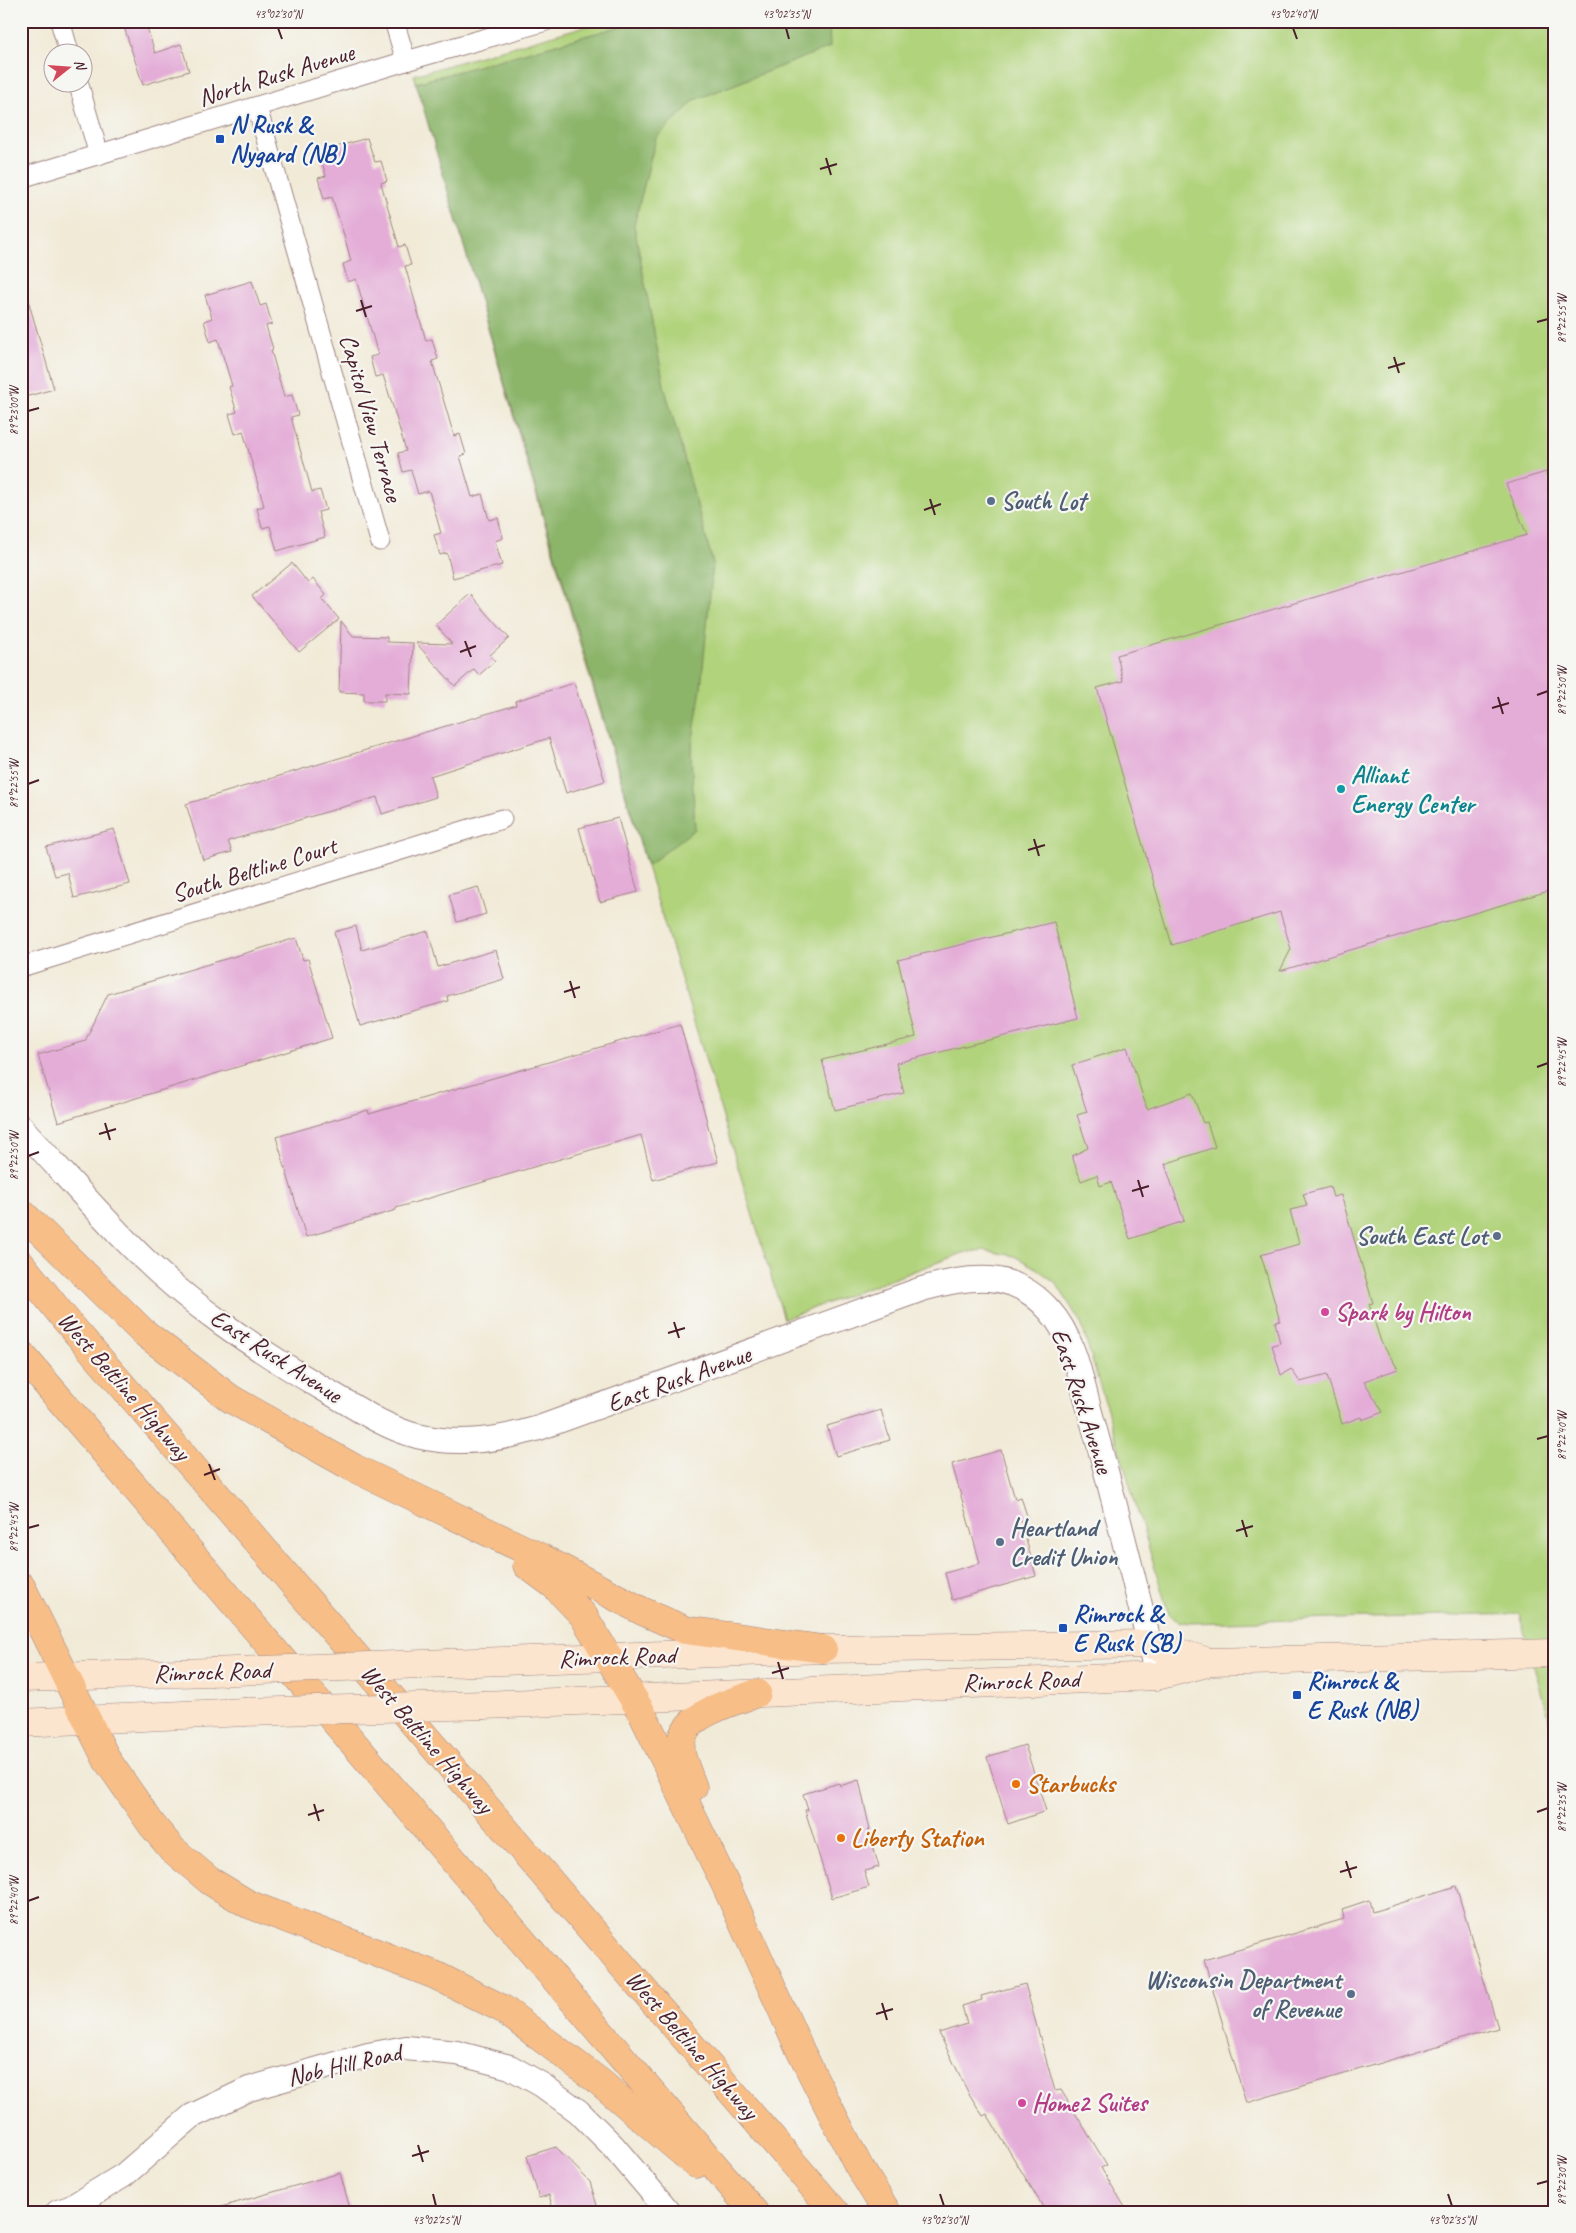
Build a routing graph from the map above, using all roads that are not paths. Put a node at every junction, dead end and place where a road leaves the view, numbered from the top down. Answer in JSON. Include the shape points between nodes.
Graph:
{"nodes":[{"id":1,"x":60,"y":21,"type":"edge"},
{"id":2,"x":394,"y":21,"type":"edge"},
{"id":3,"x":546,"y":21,"type":"edge"},
{"id":4,"x":66,"y":42,"type":"edge"},
{"id":5,"x":406,"y":60,"type":"junction"},
{"id":6,"x":81,"y":92,"type":"edge"},
{"id":7,"x":258,"y":107,"type":"junction"},
{"id":8,"x":99,"y":155,"type":"junction"},
{"id":9,"x":21,"y":178,"type":"edge"},
{"id":10,"x":380,"y":541,"type":"dead end"},
{"id":11,"x":502,"y":820,"type":"dead end"},
{"id":12,"x":21,"y":967,"type":"edge"},
{"id":13,"x":21,"y":1127,"type":"edge"},
{"id":14,"x":21,"y":1212,"type":"edge"},
{"id":15,"x":21,"y":1264,"type":"edge"},
{"id":16,"x":21,"y":1354,"type":"edge"},
{"id":17,"x":468,"y":1524,"type":"junction"},
{"id":18,"x":21,"y":1586,"type":"edge"},
{"id":19,"x":1150,"y":1644,"type":"junction"},
{"id":20,"x":823,"y":1648,"type":"junction"},
{"id":21,"x":1555,"y":1653,"type":"edge"},
{"id":22,"x":609,"y":1658,"type":"junction"},
{"id":23,"x":1211,"y":1662,"type":"junction"},
{"id":24,"x":67,"y":1676,"type":"junction"},
{"id":25,"x":1157,"y":1676,"type":"junction"},
{"id":26,"x":21,"y":1678,"type":"edge"},
{"id":27,"x":758,"y":1693,"type":"junction"},
{"id":28,"x":633,"y":1698,"type":"junction"},
{"id":29,"x":88,"y":1721,"type":"junction"},
{"id":30,"x":21,"y":1723,"type":"edge"},
{"id":31,"x":726,"y":1888,"type":"junction"},
{"id":32,"x":58,"y":2212,"type":"edge"},
{"id":33,"x":669,"y":2212,"type":"edge"},
{"id":34,"x":753,"y":2212,"type":"edge"},
{"id":35,"x":835,"y":2212,"type":"edge"},
{"id":36,"x":887,"y":2212,"type":"edge"}],
"edges":[{"from":1,"to":4,"type":"street"},
{"from":2,"to":5,"type":"street"},
{"from":3,"to":5,"type":"street","name":"North Rusk Avenue"},
{"from":5,"to":7,"type":"street","name":"North Rusk Avenue"},
{"from":6,"to":8,"type":"street"},
{"from":7,"to":8,"type":"street","name":"North Rusk Avenue"},
{"from":7,"to":10,"type":"street","name":"Capitol View Terrace"},
{"from":8,"to":9,"type":"street","name":"North Rusk Avenue"},
{"from":11,"to":12,"type":"street","name":"South Beltline Court"},
{"from":13,"to":19,"type":"street","name":"East Rusk Avenue","via":[[129,1244],[236,1334],[394,1428],[446,1440],[469,1442],[504,1438],[539,1428],[929,1287],[973,1278],[1011,1283],[1050,1310],[1067,1338]]},
{"from":14,"to":17,"type":"highway","via":[[142,1331],[231,1399],[354,1468]]},
{"from":15,"to":35,"type":"highway","name":"West Beltline Highway"},
{"from":16,"to":34,"type":"highway"},
{"from":17,"to":20,"type":"highway","via":[[685,1630]]},
{"from":17,"to":22,"type":"highway","via":[[554,1585],[583,1615]]},
{"from":18,"to":24,"type":"highway"},
{"from":19,"to":20,"type":"main road","name":"Rimrock Road"},
{"from":19,"to":23,"type":"main road","name":"Rimrock Road"},
{"from":19,"to":25,"type":"street","name":"East Rusk Avenue"},
{"from":20,"to":22,"type":"main road","name":"Rimrock Road"},
{"from":21,"to":23,"type":"main road","name":"Rimrock Road"},
{"from":22,"to":24,"type":"main road","name":"Rimrock Road","bridge":true},
{"from":22,"to":28,"type":"highway"},
{"from":23,"to":25,"type":"main road","name":"Rimrock Road"},
{"from":24,"to":26,"type":"main road","name":"Rimrock Road"},
{"from":24,"to":29,"type":"highway"},
{"from":25,"to":27,"type":"main road","name":"Rimrock Road"},
{"from":27,"to":28,"type":"main road","name":"Rimrock Road"},
{"from":27,"to":31,"type":"highway","via":[[702,1714],[688,1726],[683,1738],[682,1755],[714,1841]]},
{"from":28,"to":29,"type":"main road","name":"Rimrock Road","bridge":true},
{"from":28,"to":31,"type":"highway"},
{"from":29,"to":30,"type":"main road","name":"Rimrock Road"},
{"from":29,"to":34,"type":"highway","via":[[107,1760],[152,1825],[172,1850],[210,1881],[248,1904],[435,1975],[503,2009],[601,2083]]},
{"from":31,"to":36,"type":"highway","via":[[801,2052],[858,2165]]},
{"from":32,"to":33,"type":"street","name":"Nob Hill Road","via":[[124,2175],[192,2116],[249,2088],[368,2055],[406,2048],[457,2052],[510,2067],[542,2085],[578,2111],[613,2146]]}]}
